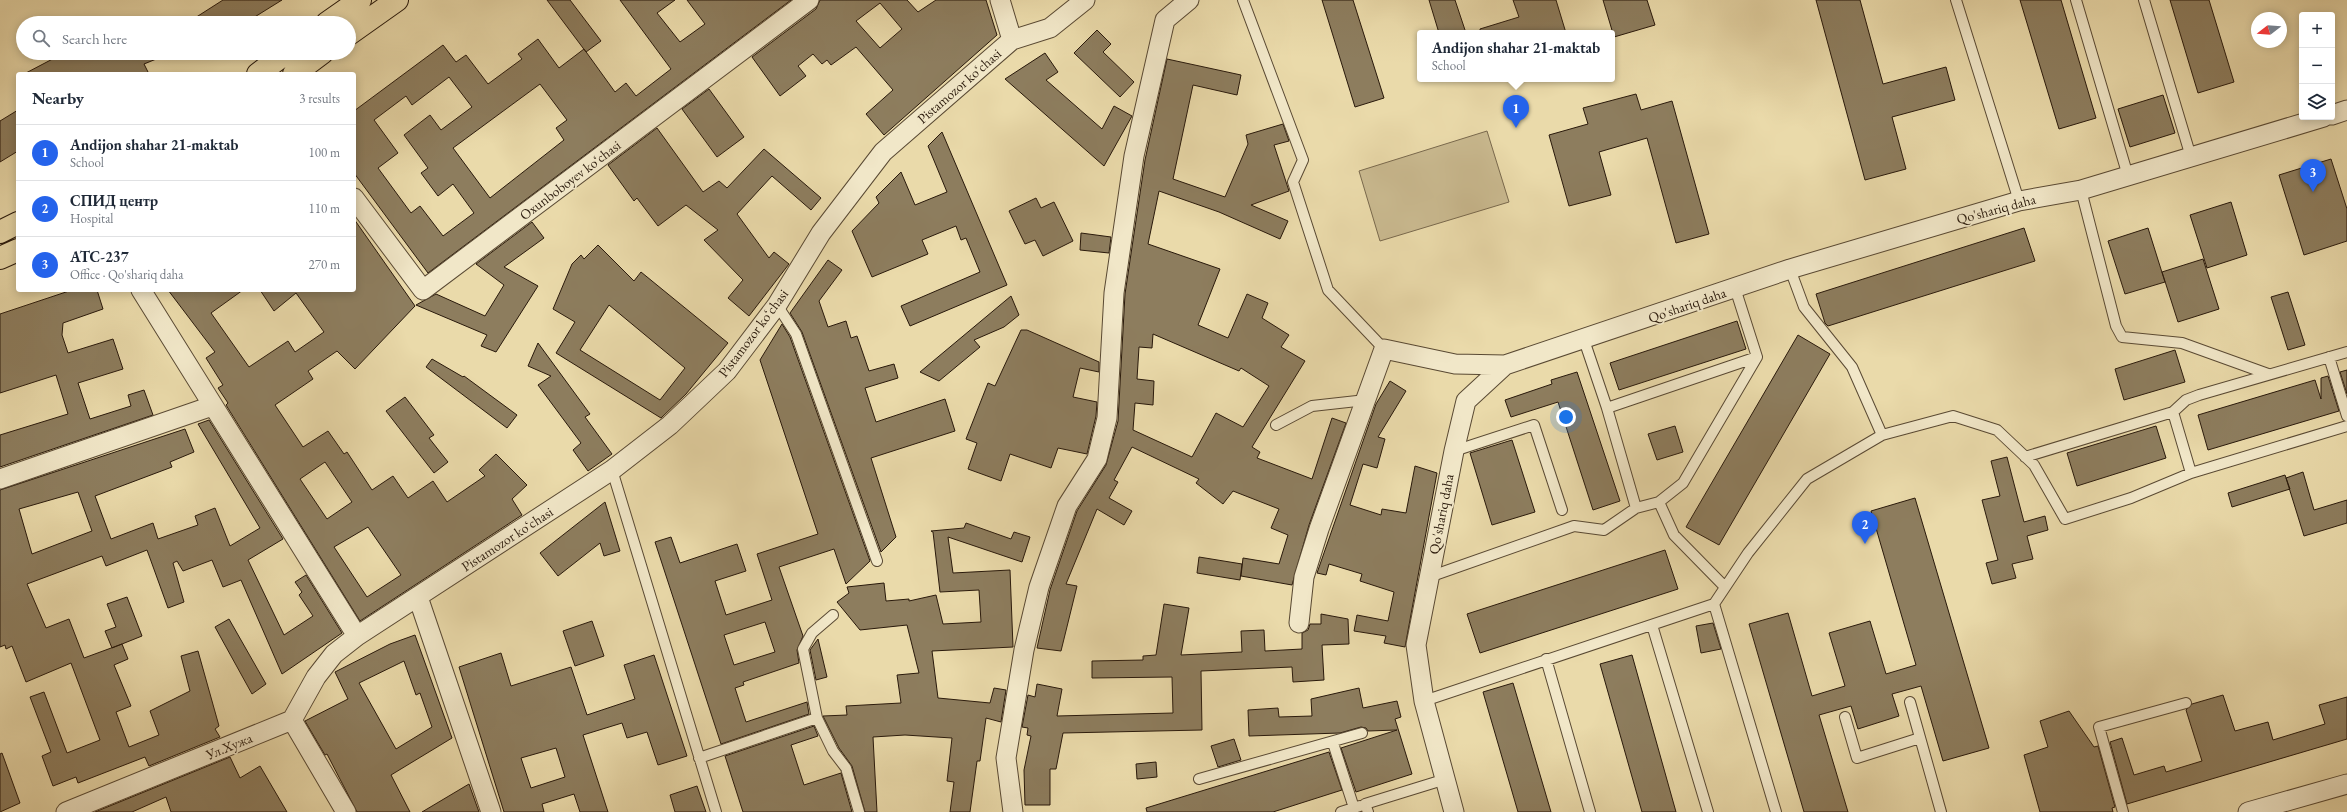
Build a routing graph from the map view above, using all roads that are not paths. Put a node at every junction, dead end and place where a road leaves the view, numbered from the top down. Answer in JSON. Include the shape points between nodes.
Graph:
{"nodes":[{"id":1,"x":360,"y":0,"type":"edge"},
{"id":2,"x":396,"y":0,"type":"edge"},
{"id":3,"x":809,"y":0,"type":"edge"},
{"id":4,"x":1000,"y":0,"type":"edge"},
{"id":5,"x":1085,"y":0,"type":"edge"},
{"id":6,"x":1189,"y":0,"type":"edge"},
{"id":7,"x":1243,"y":0,"type":"edge"},
{"id":8,"x":1956,"y":0,"type":"edge"},
{"id":9,"x":2076,"y":0,"type":"edge"},
{"id":10,"x":2144,"y":0,"type":"edge"},
{"id":11,"x":337,"y":16,"type":"edge"},
{"id":12,"x":356,"y":29,"type":"edge"},
{"id":13,"x":1012,"y":40,"type":"junction"},
{"id":14,"x":277,"y":60,"type":"edge"},
{"id":15,"x":313,"y":60,"type":"edge"},
{"id":16,"x":261,"y":72,"type":"edge"},
{"id":17,"x":297,"y":72,"type":"edge"},
{"id":18,"x":2347,"y":110,"type":"edge"},
{"id":19,"x":2335,"y":114,"type":"edge"},
{"id":20,"x":2314,"y":120,"type":"edge"},
{"id":21,"x":2191,"y":157,"type":"junction"},
{"id":22,"x":2128,"y":176,"type":"junction"},
{"id":23,"x":2081,"y":190,"type":"junction"},
{"id":24,"x":356,"y":201,"type":"edge"},
{"id":25,"x":2019,"y":201,"type":"junction"},
{"id":26,"x":16,"y":224,"type":"edge"},
{"id":27,"x":0,"y":232,"type":"edge"},
{"id":28,"x":16,"y":251,"type":"edge"},
{"id":29,"x":0,"y":258,"type":"edge"},
{"id":30,"x":1790,"y":269,"type":"junction"},
{"id":31,"x":1734,"y":288,"type":"junction"},
{"id":32,"x":142,"y":292,"type":"edge"},
{"id":33,"x":777,"y":305,"type":"junction"},
{"id":34,"x":1584,"y":340,"type":"junction"},
{"id":35,"x":1384,"y":349,"type":"junction"},
{"id":36,"x":2347,"y":352,"type":"edge"},
{"id":37,"x":1757,"y":357,"type":"junction"},
{"id":38,"x":2329,"y":357,"type":"junction"},
{"id":39,"x":1505,"y":365,"type":"junction"},
{"id":40,"x":2268,"y":374,"type":"junction"},
{"id":41,"x":1366,"y":400,"type":"junction"},
{"id":42,"x":212,"y":406,"type":"junction"},
{"id":43,"x":1608,"y":408,"type":"junction"},
{"id":44,"x":2173,"y":412,"type":"junction"},
{"id":45,"x":2347,"y":416,"type":"edge"},
{"id":46,"x":1276,"y":425,"type":"dead end"},
{"id":47,"x":2347,"y":426,"type":"edge"},
{"id":48,"x":1882,"y":435,"type":"junction"},
{"id":49,"x":1454,"y":451,"type":"junction"},
{"id":50,"x":2025,"y":457,"type":"junction"},
{"id":51,"x":612,"y":470,"type":"junction"},
{"id":52,"x":2191,"y":473,"type":"junction"},
{"id":53,"x":0,"y":479,"type":"edge"},
{"id":54,"x":1659,"y":502,"type":"junction"},
{"id":55,"x":1636,"y":508,"type":"junction"},
{"id":56,"x":1562,"y":510,"type":"dead end"},
{"id":57,"x":877,"y":561,"type":"dead end"},
{"id":58,"x":1429,"y":576,"type":"junction"},
{"id":59,"x":1724,"y":586,"type":"junction"},
{"id":60,"x":418,"y":597,"type":"junction"},
{"id":61,"x":1714,"y":604,"type":"junction"},
{"id":62,"x":832,"y":615,"type":"dead end"},
{"id":63,"x":1299,"y":623,"type":"dead end"},
{"id":64,"x":1652,"y":624,"type":"junction"},
{"id":65,"x":358,"y":636,"type":"junction"},
{"id":66,"x":1546,"y":659,"type":"junction"},
{"id":67,"x":1424,"y":701,"type":"junction"},
{"id":68,"x":1910,"y":702,"type":"dead end"},
{"id":69,"x":2186,"y":703,"type":"dead end"},
{"id":70,"x":1845,"y":717,"type":"dead end"},
{"id":71,"x":817,"y":718,"type":"junction"},
{"id":72,"x":292,"y":720,"type":"junction"},
{"id":73,"x":1362,"y":733,"type":"dead end"},
{"id":74,"x":1920,"y":738,"type":"junction"},
{"id":75,"x":1333,"y":743,"type":"junction"},
{"id":76,"x":699,"y":758,"type":"junction"},
{"id":77,"x":1199,"y":779,"type":"dead end"},
{"id":78,"x":1446,"y":779,"type":"junction"},
{"id":79,"x":2347,"y":784,"type":"edge"},
{"id":80,"x":1354,"y":808,"type":"junction"},
{"id":81,"x":1367,"y":808,"type":"edge"},
{"id":82,"x":2273,"y":809,"type":"edge"},
{"id":83,"x":66,"y":812,"type":"edge"},
{"id":84,"x":346,"y":812,"type":"edge"},
{"id":85,"x":491,"y":812,"type":"edge"},
{"id":86,"x":716,"y":812,"type":"edge"},
{"id":87,"x":859,"y":812,"type":"edge"},
{"id":88,"x":1013,"y":812,"type":"edge"},
{"id":89,"x":1341,"y":812,"type":"edge"},
{"id":90,"x":1454,"y":812,"type":"edge"},
{"id":91,"x":1590,"y":812,"type":"edge"},
{"id":92,"x":1708,"y":812,"type":"edge"},
{"id":93,"x":1776,"y":812,"type":"edge"},
{"id":94,"x":1941,"y":812,"type":"edge"},
{"id":95,"x":2123,"y":812,"type":"edge"},
{"id":96,"x":2248,"y":812,"type":"edge"}],
"edges":[{"from":1,"to":11,"type":"main road"},
{"from":2,"to":12,"type":"main road"},
{"from":3,"to":24,"type":"street","name":"Oxunboboyev koʻchasi","via":[[423,290]]},
{"from":4,"to":13,"type":"street"},
{"from":5,"to":13,"type":"street","name":"Pistamozor koʻchasi","via":[[1050,28]]},
{"from":6,"to":88,"type":"street","via":[[1165,20],[1134,156],[1114,293],[1108,418],[1096,460],[1067,506],[1039,587],[1024,650],[1006,758]]},
{"from":7,"to":35,"type":"lane","via":[[1303,160],[1293,182],[1328,290]]},
{"from":8,"to":25,"type":"lane"},
{"from":9,"to":22,"type":"lane"},
{"from":10,"to":21,"type":"lane"},
{"from":13,"to":33,"type":"street","name":"Pistamozor koʻchasi","via":[[883,152],[820,233]]},
{"from":14,"to":16,"type":"main road"},
{"from":15,"to":17,"type":"main road"},
{"from":18,"to":19,"type":"street"},
{"from":20,"to":21,"type":"street","name":"Qo'shariq daha"},
{"from":21,"to":22,"type":"street","name":"Qo'shariq daha"},
{"from":22,"to":23,"type":"street","name":"Qo'shariq daha"},
{"from":23,"to":25,"type":"street","name":"Qo'shariq daha"},
{"from":23,"to":40,"type":"lane","via":[[2116,326],[2122,337],[2182,343]]},
{"from":25,"to":30,"type":"street","name":"Qo'shariq daha"},
{"from":26,"to":27,"type":"main road"},
{"from":28,"to":29,"type":"main road"},
{"from":30,"to":31,"type":"street","name":"Qo'shariq daha"},
{"from":30,"to":48,"type":"lane","via":[[1804,307],[1852,367]]},
{"from":31,"to":34,"type":"street","name":"Qo'shariq daha"},
{"from":31,"to":37,"type":"lane"},
{"from":32,"to":42,"type":"street"},
{"from":33,"to":51,"type":"street","name":"Pistamozor koʻchasi","via":[[727,371],[670,425]]},
{"from":33,"to":57,"type":"lane","via":[[796,334]]},
{"from":34,"to":39,"type":"street","name":"Qo'shariq daha"},
{"from":34,"to":43,"type":"lane"},
{"from":35,"to":39,"type":"street","via":[[1455,364]]},
{"from":35,"to":41,"type":"street"},
{"from":36,"to":38,"type":"lane"},
{"from":37,"to":43,"type":"lane"},
{"from":37,"to":54,"type":"lane","via":[[1683,483]]},
{"from":38,"to":40,"type":"lane"},
{"from":38,"to":45,"type":"lane"},
{"from":39,"to":49,"type":"street","name":"Qo'shariq daha","via":[[1466,401]]},
{"from":40,"to":44,"type":"lane","via":[[2186,400]]},
{"from":41,"to":46,"type":"lane","via":[[1312,406]]},
{"from":41,"to":63,"type":"street","via":[[1304,577]]},
{"from":42,"to":53,"type":"street"},
{"from":42,"to":65,"type":"street"},
{"from":43,"to":55,"type":"lane"},
{"from":44,"to":50,"type":"lane"},
{"from":44,"to":52,"type":"lane"},
{"from":47,"to":52,"type":"lane"},
{"from":48,"to":50,"type":"lane","via":[[1953,416],[1997,430]]},
{"from":48,"to":59,"type":"lane","via":[[1807,479]]},
{"from":49,"to":56,"type":"lane","via":[[1534,425]]},
{"from":49,"to":58,"type":"street","name":"Qo'shariq daha"},
{"from":50,"to":52,"type":"lane","via":[[2034,465],[2065,519],[2131,498]]},
{"from":51,"to":60,"type":"street","name":"Pistamozor koʻchasi"},
{"from":51,"to":76,"type":"lane"},
{"from":54,"to":55,"type":"lane"},
{"from":54,"to":59,"type":"lane","via":[[1674,535]]},
{"from":55,"to":58,"type":"lane","via":[[1604,530],[1574,526]]},
{"from":58,"to":67,"type":"street","name":"Qo'shariq daha","via":[[1416,645]]},
{"from":59,"to":61,"type":"lane"},
{"from":60,"to":65,"type":"street","name":"Pistamozor koʻchasi"},
{"from":60,"to":85,"type":"street"},
{"from":61,"to":64,"type":"lane"},
{"from":61,"to":93,"type":"lane"},
{"from":62,"to":71,"type":"lane","via":[[812,633],[803,649]]},
{"from":64,"to":66,"type":"lane"},
{"from":64,"to":92,"type":"lane"},
{"from":65,"to":72,"type":"street","via":[[334,654],[316,677]]},
{"from":66,"to":67,"type":"lane"},
{"from":66,"to":91,"type":"lane"},
{"from":67,"to":78,"type":"street","name":"Qo'shariq daha"},
{"from":68,"to":74,"type":"lane"},
{"from":69,"to":95,"type":"lane","via":[[2099,727]]},
{"from":70,"to":74,"type":"lane","via":[[1857,758]]},
{"from":71,"to":76,"type":"lane"},
{"from":71,"to":87,"type":"lane","via":[[833,751],[846,768]]},
{"from":72,"to":83,"type":"street","name":"Ул.Хужа"},
{"from":72,"to":84,"type":"street"},
{"from":73,"to":75,"type":"lane"},
{"from":74,"to":94,"type":"lane"},
{"from":75,"to":77,"type":"lane"},
{"from":75,"to":80,"type":"lane"},
{"from":76,"to":86,"type":"lane"},
{"from":78,"to":81,"type":"lane"},
{"from":78,"to":90,"type":"street","name":"Qo'shariq daha"},
{"from":79,"to":82,"type":"street"},
{"from":80,"to":81,"type":"lane"},
{"from":80,"to":89,"type":"lane"},
{"from":82,"to":96,"type":"street"}]}
